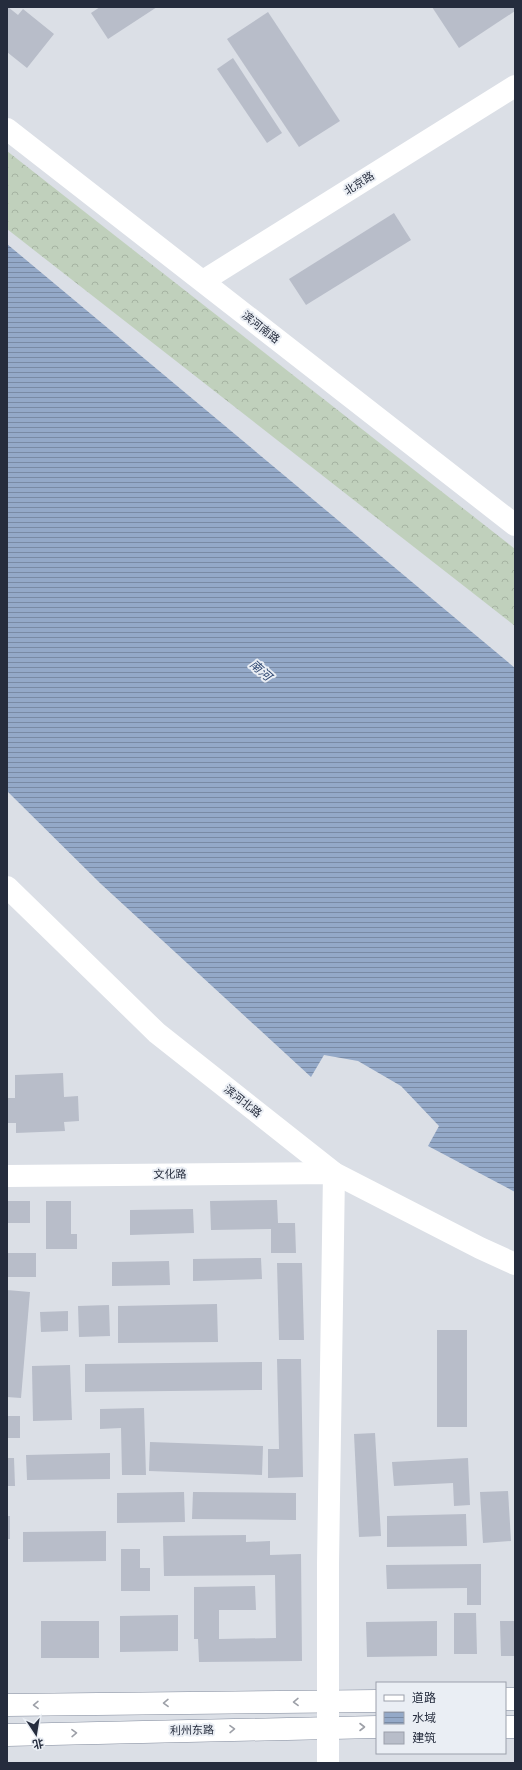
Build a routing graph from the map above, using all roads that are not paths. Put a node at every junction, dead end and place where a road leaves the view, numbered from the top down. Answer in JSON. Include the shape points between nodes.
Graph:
{"nodes":[{"id":1,"x":515,"y":86,"type":"edge"},
{"id":2,"x":7,"y":129,"type":"edge"},
{"id":3,"x":203,"y":281,"type":"junction"},
{"id":4,"x":515,"y":525,"type":"edge"},
{"id":5,"x":7,"y":886,"type":"edge"},
{"id":6,"x":334,"y":1173,"type":"junction"},
{"id":7,"x":7,"y":1176,"type":"edge"},
{"id":8,"x":515,"y":1264,"type":"edge"},
{"id":9,"x":329,"y":1701,"type":"junction"},
{"id":10,"x":376,"y":1701,"type":"edge"},
{"id":11,"x":7,"y":1706,"type":"edge"},
{"id":12,"x":328,"y":1727,"type":"junction"},
{"id":13,"x":376,"y":1727,"type":"edge"},
{"id":14,"x":7,"y":1735,"type":"edge"},
{"id":15,"x":328,"y":1763,"type":"edge"}],
"edges":[{"from":1,"to":3,"type":"main road","name":"北京路"},
{"from":2,"to":3,"type":"main road","name":"滨河南路"},
{"from":3,"to":4,"type":"main road","name":"滨河南路"},
{"from":5,"to":6,"type":"main road","name":"滨河北路","via":[[157,1033]]},
{"from":6,"to":7,"type":"main road","name":"文化路"},
{"from":6,"to":8,"type":"main road","name":"滨河北路"},
{"from":6,"to":9,"type":"main road","via":[[328,1564]]},
{"from":9,"to":10,"type":"main road"},
{"from":9,"to":11,"type":"main road","one_way":true},
{"from":9,"to":12,"type":"main road"},
{"from":12,"to":13,"type":"main road","name":"利州东路","one_way":true},
{"from":14,"to":12,"type":"main road","name":"利州东路","one_way":true},
{"from":12,"to":15,"type":"main road"}]}
